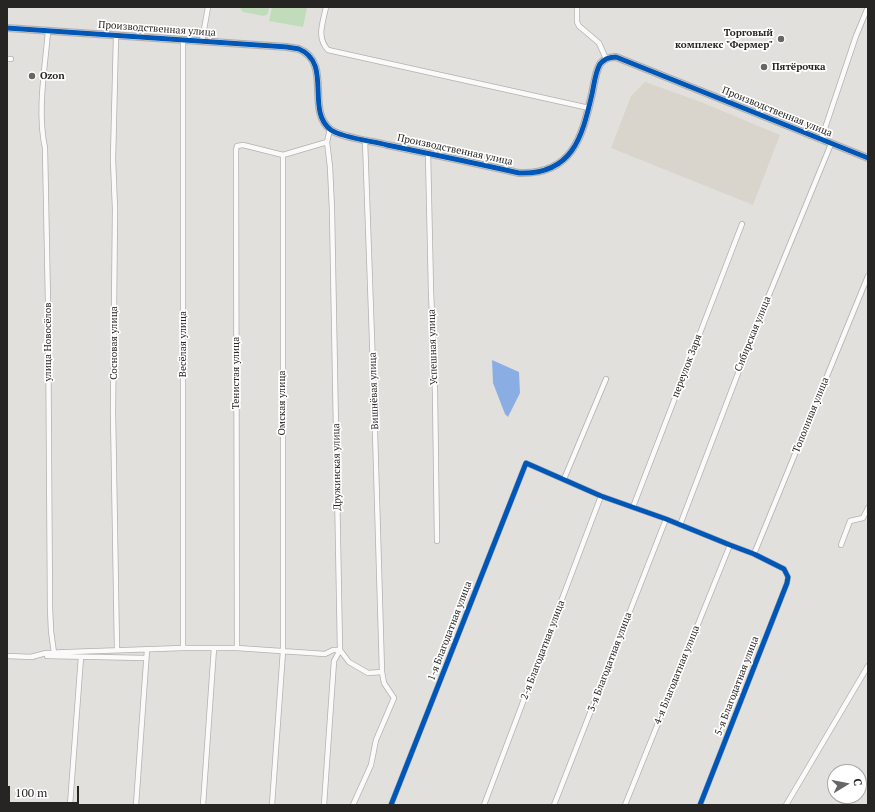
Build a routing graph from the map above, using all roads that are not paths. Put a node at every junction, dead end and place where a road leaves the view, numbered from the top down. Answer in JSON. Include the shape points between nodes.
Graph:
{"nodes":[{"id":1,"x":208,"y":7,"type":"edge"},
{"id":2,"x":326,"y":7,"type":"edge"},
{"id":3,"x":577,"y":7,"type":"edge"},
{"id":4,"x":868,"y":7,"type":"edge"},
{"id":5,"x":7,"y":28,"type":"edge"},
{"id":6,"x":48,"y":31,"type":"junction"},
{"id":7,"x":116,"y":36,"type":"junction"},
{"id":8,"x":184,"y":40,"type":"junction"},
{"id":9,"x":202,"y":41,"type":"junction"},
{"id":10,"x":40,"y":59,"type":"dead end"},
{"id":11,"x":46,"y":59,"type":"junction"},
{"id":12,"x":606,"y":59,"type":"junction"},
{"id":13,"x":589,"y":108,"type":"junction"},
{"id":14,"x":330,"y":129,"type":"junction"},
{"id":15,"x":365,"y":140,"type":"junction"},
{"id":16,"x":821,"y":140,"type":"junction"},
{"id":17,"x":327,"y":142,"type":"junction"},
{"id":18,"x":831,"y":144,"type":"junction"},
{"id":19,"x":428,"y":153,"type":"junction"},
{"id":20,"x":283,"y":155,"type":"junction"},
{"id":21,"x":868,"y":158,"type":"edge"},
{"id":22,"x":742,"y":224,"type":"dead end"},
{"id":23,"x":868,"y":276,"type":"edge"},
{"id":24,"x":606,"y":379,"type":"dead end"},
{"id":25,"x":564,"y":479,"type":"junction"},
{"id":26,"x":601,"y":496,"type":"junction"},
{"id":27,"x":633,"y":507,"type":"junction"},
{"id":28,"x":868,"y":508,"type":"edge"},
{"id":29,"x":666,"y":519,"type":"junction"},
{"id":30,"x":680,"y":525,"type":"junction"},
{"id":31,"x":437,"y":541,"type":"dead end"},
{"id":32,"x":730,"y":546,"type":"junction"},
{"id":33,"x":841,"y":546,"type":"dead end"},
{"id":34,"x":754,"y":554,"type":"junction"},
{"id":35,"x":183,"y":648,"type":"junction"},
{"id":36,"x":214,"y":648,"type":"junction"},
{"id":37,"x":237,"y":648,"type":"junction"},
{"id":38,"x":117,"y":650,"type":"junction"},
{"id":39,"x":147,"y":650,"type":"junction"},
{"id":40,"x":340,"y":650,"type":"junction"},
{"id":41,"x":283,"y":651,"type":"junction"},
{"id":42,"x":54,"y":653,"type":"junction"},
{"id":43,"x":7,"y":656,"type":"edge"},
{"id":44,"x":62,"y":656,"type":"junction"},
{"id":45,"x":31,"y":657,"type":"junction"},
{"id":46,"x":81,"y":657,"type":"junction"},
{"id":47,"x":146,"y":658,"type":"junction"},
{"id":48,"x":868,"y":666,"type":"edge"},
{"id":49,"x":382,"y":672,"type":"junction"},
{"id":50,"x":70,"y":805,"type":"edge"},
{"id":51,"x":136,"y":805,"type":"edge"},
{"id":52,"x":203,"y":805,"type":"edge"},
{"id":53,"x":272,"y":805,"type":"edge"},
{"id":54,"x":324,"y":805,"type":"edge"},
{"id":55,"x":353,"y":805,"type":"edge"},
{"id":56,"x":391,"y":805,"type":"edge"},
{"id":57,"x":484,"y":805,"type":"edge"},
{"id":58,"x":554,"y":805,"type":"edge"},
{"id":59,"x":625,"y":805,"type":"edge"},
{"id":60,"x":700,"y":805,"type":"edge"},
{"id":61,"x":786,"y":805,"type":"edge"}],
"edges":[{"from":1,"to":9,"type":"street"},
{"from":2,"to":13,"type":"street","via":[[321,41],[328,50]]},
{"from":3,"to":12,"type":"street","via":[[579,26],[600,43]]},
{"from":4,"to":16,"type":"street"},
{"from":5,"to":6,"type":"street","name":"Производственная улица"},
{"from":6,"to":7,"type":"street","name":"Производственная улица"},
{"from":6,"to":11,"type":"street","name":"улица Новосёлов"},
{"from":7,"to":8,"type":"street","name":"Производственная улица"},
{"from":7,"to":38,"type":"street","name":"Сосновая улица","via":[[113,159],[113,412]]},
{"from":8,"to":9,"type":"street","name":"Производственная улица"},
{"from":8,"to":35,"type":"street","name":"Весёлая улица"},
{"from":9,"to":14,"type":"street","name":"Производственная улица","via":[[287,47],[306,54],[313,60],[316,69],[320,111]]},
{"from":10,"to":11,"type":"street"},
{"from":11,"to":42,"type":"street","name":"улица Новосёлов","via":[[42,131],[45,156],[50,608]]},
{"from":12,"to":13,"type":"street","name":"Производственная улица","via":[[598,69]]},
{"from":12,"to":16,"type":"street","name":"Производственная улица","via":[[616,57]]},
{"from":13,"to":19,"type":"street","name":"Производственная улица","via":[[580,136],[570,154],[546,170],[533,174]]},
{"from":14,"to":15,"type":"street","name":"Производственная улица","via":[[342,135]]},
{"from":14,"to":17,"type":"street","name":"Дружинская улица"},
{"from":15,"to":19,"type":"street","name":"Производственная улица"},
{"from":15,"to":49,"type":"street","name":"Вишнёвая улица"},
{"from":16,"to":18,"type":"street","name":"Производственная улица"},
{"from":17,"to":20,"type":"street"},
{"from":17,"to":40,"type":"street","name":"Дружинская улица","via":[[332,210]]},
{"from":18,"to":21,"type":"street","name":"Производственная улица"},
{"from":18,"to":30,"type":"street","name":"Сибирская улица","via":[[755,329]]},
{"from":19,"to":31,"type":"street","name":"Успешная улица"},
{"from":20,"to":37,"type":"street","name":"Тенистая улица","via":[[243,145],[237,146],[236,150]]},
{"from":20,"to":41,"type":"street","name":"Омская улица"},
{"from":22,"to":27,"type":"street","name":"переулок Заря"},
{"from":23,"to":34,"type":"street","name":"Тополиная улица"},
{"from":24,"to":25,"type":"street"},
{"from":25,"to":26,"type":"street"},
{"from":25,"to":56,"type":"street","name":"1-я Благодатная улица","via":[[526,463]]},
{"from":26,"to":27,"type":"street"},
{"from":26,"to":57,"type":"street","name":"2-я Благодатная улица"},
{"from":27,"to":29,"type":"street"},
{"from":28,"to":33,"type":"street","via":[[863,518],[850,521]]},
{"from":29,"to":30,"type":"street"},
{"from":29,"to":58,"type":"street","name":"3-я Благодатная улица"},
{"from":30,"to":32,"type":"street"},
{"from":32,"to":34,"type":"street"},
{"from":32,"to":59,"type":"street","name":"4-я Благодатная улица"},
{"from":34,"to":60,"type":"street","name":"5-я Благодатная улица","via":[[784,569],[787,573],[787,583]]},
{"from":35,"to":36,"type":"street"},
{"from":35,"to":39,"type":"street"},
{"from":36,"to":37,"type":"street"},
{"from":36,"to":52,"type":"street"},
{"from":37,"to":41,"type":"street"},
{"from":38,"to":39,"type":"street"},
{"from":38,"to":42,"type":"street"},
{"from":39,"to":47,"type":"street"},
{"from":40,"to":41,"type":"street","via":[[325,654]]},
{"from":40,"to":49,"type":"street","via":[[349,662],[368,673]]},
{"from":40,"to":54,"type":"street","name":"Дружинская улица","via":[[334,661]]},
{"from":41,"to":53,"type":"street","name":"Омская улица"},
{"from":42,"to":44,"type":"street"},
{"from":42,"to":45,"type":"street"},
{"from":43,"to":45,"type":"street"},
{"from":44,"to":45,"type":"street"},
{"from":44,"to":46,"type":"street"},
{"from":46,"to":47,"type":"street"},
{"from":46,"to":50,"type":"street"},
{"from":47,"to":51,"type":"street"},
{"from":48,"to":61,"type":"street"},
{"from":49,"to":55,"type":"street","name":"Вишнёвая улица","via":[[384,683],[394,698],[376,740],[371,765]]}]}
